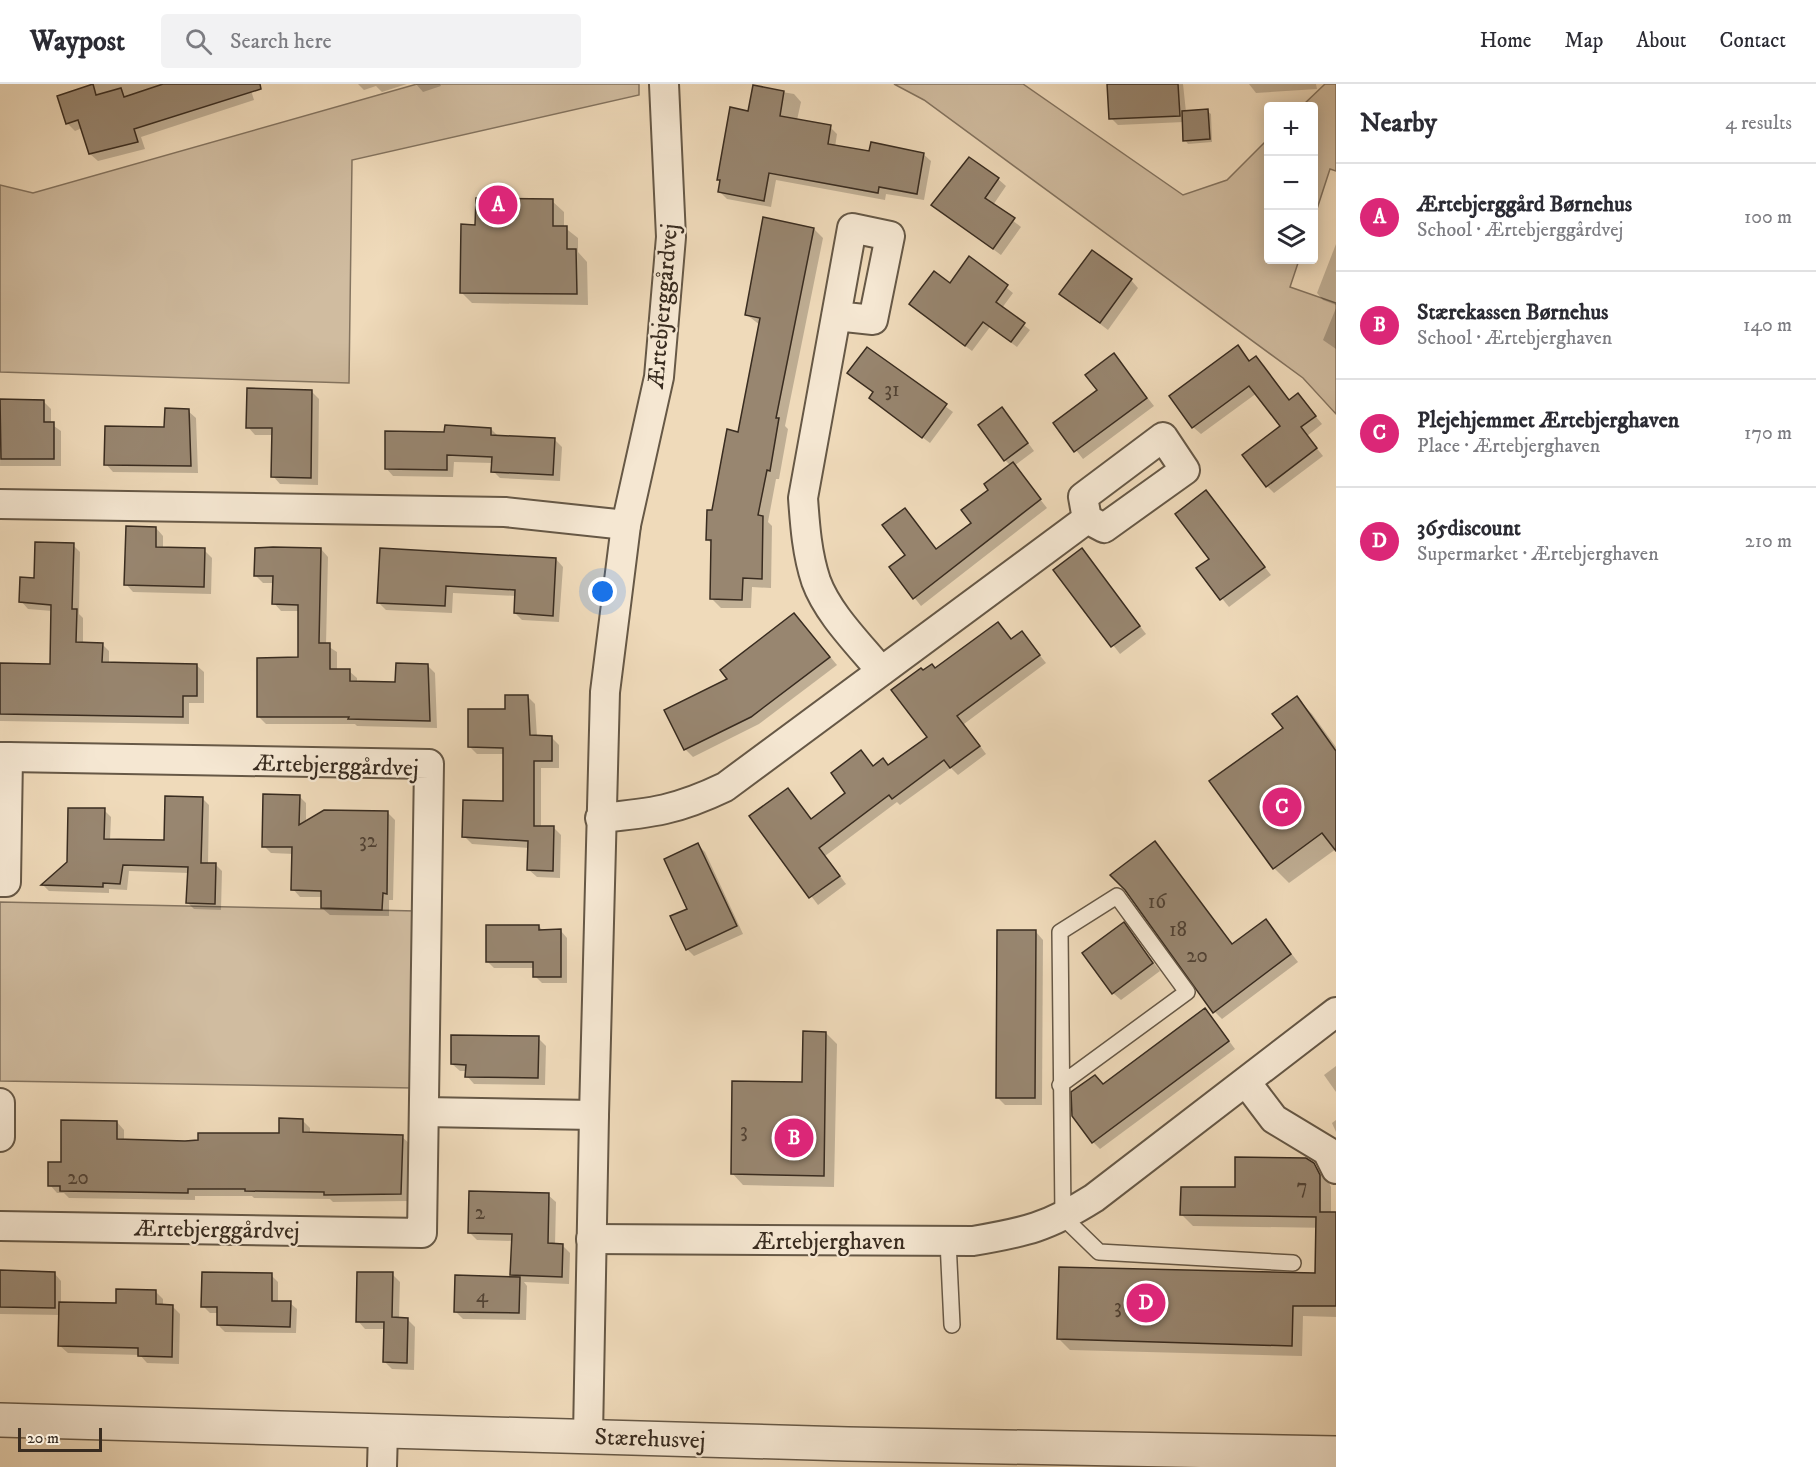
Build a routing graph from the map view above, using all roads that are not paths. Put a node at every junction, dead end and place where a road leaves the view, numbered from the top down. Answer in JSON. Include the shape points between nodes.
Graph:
{"nodes":[{"id":1,"x":664,"y":84,"type":"edge"},
{"id":2,"x":836,"y":316,"type":"dead end"},
{"id":3,"x":0,"y":504,"type":"edge"},
{"id":4,"x":1087,"y":519,"type":"dead end"},
{"id":5,"x":626,"y":525,"type":"junction"},
{"id":6,"x":881,"y":671,"type":"junction"},
{"id":7,"x":4,"y":757,"type":"edge"},
{"id":8,"x":600,"y":818,"type":"junction"},
{"id":9,"x":0,"y":882,"type":"edge"},
{"id":10,"x":1336,"y":1012,"type":"edge"},
{"id":11,"x":1246,"y":1082,"type":"junction"},
{"id":12,"x":1060,"y":1085,"type":"junction"},
{"id":13,"x":0,"y":1103,"type":"edge"},
{"id":14,"x":424,"y":1112,"type":"junction"},
{"id":15,"x":594,"y":1115,"type":"junction"},
{"id":16,"x":0,"y":1137,"type":"edge"},
{"id":17,"x":1336,"y":1169,"type":"edge"},
{"id":18,"x":1063,"y":1217,"type":"junction"},
{"id":19,"x":0,"y":1226,"type":"edge"},
{"id":20,"x":591,"y":1239,"type":"junction"},
{"id":21,"x":948,"y":1241,"type":"junction"},
{"id":22,"x":1293,"y":1263,"type":"dead end"},
{"id":23,"x":952,"y":1325,"type":"dead end"},
{"id":24,"x":0,"y":1420,"type":"edge"},
{"id":25,"x":383,"y":1431,"type":"junction"},
{"id":26,"x":588,"y":1436,"type":"junction"},
{"id":27,"x":1336,"y":1453,"type":"edge"},
{"id":28,"x":382,"y":1467,"type":"edge"}],
"edges":[{"from":1,"to":5,"type":"street","name":"Ærtebjerggårdvej","via":[[671,237],[659,377]]},
{"from":2,"to":6,"type":"street","via":[[803,498],[806,542],[817,582],[835,614]]},
{"from":3,"to":5,"type":"street","via":[[505,512]]},
{"from":4,"to":6,"type":"street"},
{"from":5,"to":8,"type":"street","name":"Ærtebjerggårdvej","via":[[605,692]]},
{"from":6,"to":8,"type":"street","via":[[725,787],[657,813]]},
{"from":7,"to":9,"type":"street","name":"Ærtebjerggårdvej","via":[[6,882]]},
{"from":7,"to":14,"type":"street","name":"Ærtebjerggårdvej","via":[[429,764]]},
{"from":8,"to":15,"type":"street","name":"Ærtebjerggårdvej"},
{"from":10,"to":11,"type":"street","name":"Ærtebjerghaven"},
{"from":11,"to":17,"type":"street","via":[[1274,1119],[1327,1151]]},
{"from":11,"to":18,"type":"street","name":"Ærtebjerghaven","via":[[1094,1198]]},
{"from":12,"to":12,"type":"lane","via":[[1060,932],[1117,896],[1186,992]]},
{"from":12,"to":18,"type":"lane"},
{"from":13,"to":16,"type":"street"},
{"from":14,"to":15,"type":"street"},
{"from":14,"to":19,"type":"street","name":"Ærtebjerggårdvej","via":[[422,1233]]},
{"from":15,"to":20,"type":"street","name":"Ærtebjerggårdvej"},
{"from":18,"to":21,"type":"street","name":"Ærtebjerghaven","via":[[1030,1231],[973,1242]]},
{"from":18,"to":22,"type":"lane","via":[[1099,1252]]},
{"from":20,"to":21,"type":"street","name":"Ærtebjerghaven"},
{"from":20,"to":26,"type":"street","name":"Ærtebjerggårdvej"},
{"from":21,"to":23,"type":"lane"},
{"from":24,"to":25,"type":"street","name":"Stærehusvej"},
{"from":25,"to":26,"type":"street","name":"Stærehusvej"},
{"from":25,"to":28,"type":"street"},
{"from":26,"to":27,"type":"street","name":"Stærehusvej"}]}
